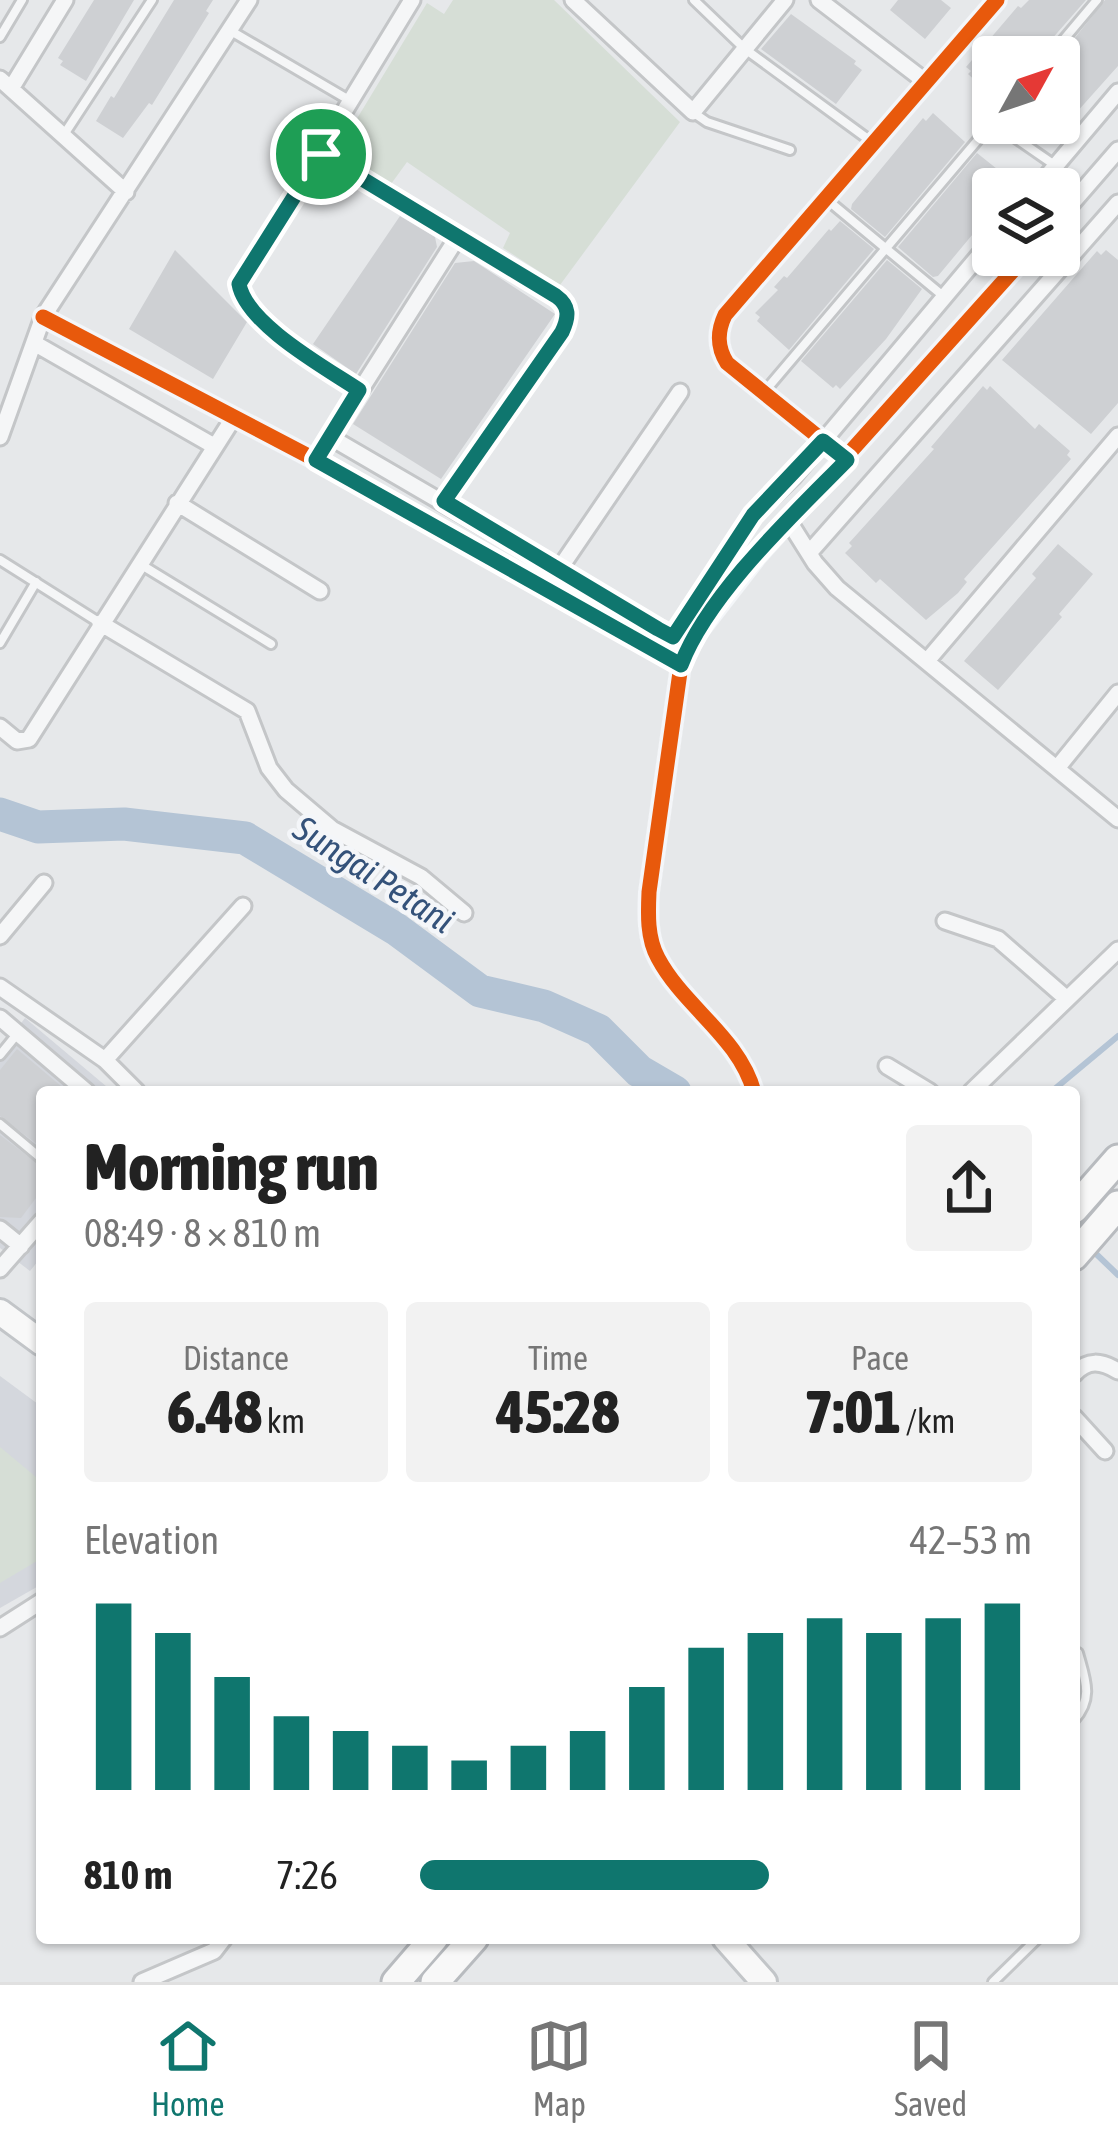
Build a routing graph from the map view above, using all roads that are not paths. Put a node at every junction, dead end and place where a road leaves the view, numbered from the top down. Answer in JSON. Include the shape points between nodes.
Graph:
{"nodes":[{"id":1,"x":22,"y":0,"type":"edge"},
{"id":2,"x":65,"y":0,"type":"edge"},
{"id":3,"x":152,"y":0,"type":"edge"},
{"id":4,"x":249,"y":0,"type":"edge"},
{"id":5,"x":412,"y":0,"type":"edge"},
{"id":6,"x":574,"y":0,"type":"edge"},
{"id":7,"x":694,"y":0,"type":"edge"},
{"id":8,"x":785,"y":0,"type":"edge"},
{"id":9,"x":819,"y":0,"type":"edge"},
{"id":10,"x":997,"y":0,"type":"edge"},
{"id":11,"x":1097,"y":0,"type":"edge"},
{"id":12,"x":231,"y":31,"type":"junction"},
{"id":13,"x":1066,"y":36,"type":"edge"},
{"id":14,"x":0,"y":37,"type":"edge"},
{"id":15,"x":745,"y":49,"type":"junction"},
{"id":16,"x":926,"y":82,"type":"junction"},
{"id":17,"x":6,"y":83,"type":"edge"},
{"id":18,"x":1118,"y":92,"type":"edge"},
{"id":19,"x":352,"y":102,"type":"junction"},
{"id":20,"x":693,"y":112,"type":"junction"},
{"id":21,"x":65,"y":134,"type":"junction"},
{"id":22,"x":873,"y":143,"type":"junction"},
{"id":23,"x":976,"y":144,"type":"edge"},
{"id":24,"x":1024,"y":144,"type":"edge"},
{"id":25,"x":790,"y":150,"type":"dead end"},
{"id":26,"x":1118,"y":150,"type":"edge"},
{"id":27,"x":321,"y":154,"type":"junction"},
{"id":28,"x":1056,"y":166,"type":"joint"},
{"id":29,"x":126,"y":192,"type":"junction"},
{"id":30,"x":1080,"y":194,"type":"edge"},
{"id":31,"x":825,"y":198,"type":"junction"},
{"id":32,"x":1118,"y":202,"type":"edge"},
{"id":33,"x":457,"y":238,"type":"junction"},
{"id":34,"x":887,"y":248,"type":"junction"},
{"id":35,"x":972,"y":263,"type":"edge"},
{"id":36,"x":1009,"y":276,"type":"edge"},
{"id":37,"x":944,"y":296,"type":"junction"},
{"id":38,"x":43,"y":317,"type":"junction"},
{"id":39,"x":34,"y":343,"type":"junction"},
{"id":40,"x":359,"y":390,"type":"junction"},
{"id":41,"x":680,"y":392,"type":"dead end"},
{"id":42,"x":763,"y":393,"type":"junction"},
{"id":43,"x":234,"y":416,"type":"junction"},
{"id":44,"x":1118,"y":436,"type":"edge"},
{"id":45,"x":0,"y":437,"type":"edge"},
{"id":46,"x":330,"y":437,"type":"junction"},
{"id":47,"x":823,"y":441,"type":"junction"},
{"id":48,"x":214,"y":446,"type":"junction"},
{"id":49,"x":316,"y":460,"type":"junction"},
{"id":50,"x":847,"y":460,"type":"junction"},
{"id":51,"x":444,"y":501,"type":"junction"},
{"id":52,"x":177,"y":503,"type":"junction"},
{"id":53,"x":788,"y":520,"type":"junction"},
{"id":54,"x":809,"y":553,"type":"junction"},
{"id":55,"x":0,"y":560,"type":"edge"},
{"id":56,"x":138,"y":564,"type":"junction"},
{"id":57,"x":560,"y":568,"type":"junction"},
{"id":58,"x":36,"y":582,"type":"junction"},
{"id":59,"x":320,"y":591,"type":"dead end"},
{"id":60,"x":100,"y":623,"type":"junction"},
{"id":61,"x":680,"y":642,"type":"junction"},
{"id":62,"x":0,"y":643,"type":"edge"},
{"id":63,"x":271,"y":644,"type":"dead end"},
{"id":64,"x":927,"y":661,"type":"junction"},
{"id":65,"x":681,"y":665,"type":"junction"},
{"id":66,"x":1118,"y":693,"type":"edge"},
{"id":67,"x":0,"y":727,"type":"edge"},
{"id":68,"x":1058,"y":767,"type":"junction"},
{"id":69,"x":1118,"y":819,"type":"edge"},
{"id":70,"x":44,"y":884,"type":"dead end"},
{"id":71,"x":243,"y":906,"type":"dead end"},
{"id":72,"x":464,"y":914,"type":"dead end"},
{"id":73,"x":945,"y":921,"type":"dead end"},
{"id":74,"x":0,"y":936,"type":"edge"},
{"id":75,"x":1118,"y":950,"type":"edge"},
{"id":76,"x":0,"y":987,"type":"edge"},
{"id":77,"x":1067,"y":1000,"type":"junction"},
{"id":78,"x":0,"y":1018,"type":"edge"},
{"id":79,"x":18,"y":1033,"type":"junction"},
{"id":80,"x":0,"y":1055,"type":"edge"},
{"id":81,"x":105,"y":1060,"type":"junction"},
{"id":82,"x":887,"y":1066,"type":"dead end"},
{"id":83,"x":79,"y":1086,"type":"edge"},
{"id":84,"x":131,"y":1086,"type":"edge"},
{"id":85,"x":751,"y":1086,"type":"edge"},
{"id":86,"x":920,"y":1086,"type":"edge"},
{"id":87,"x":977,"y":1086,"type":"edge"},
{"id":88,"x":0,"y":1124,"type":"edge"},
{"id":89,"x":36,"y":1154,"type":"edge"},
{"id":90,"x":1109,"y":1170,"type":"edge"},
{"id":91,"x":1080,"y":1202,"type":"edge"},
{"id":92,"x":1118,"y":1205,"type":"edge"},
{"id":93,"x":36,"y":1228,"type":"edge"},
{"id":94,"x":0,"y":1229,"type":"edge"},
{"id":95,"x":21,"y":1246,"type":"junction"},
{"id":96,"x":1080,"y":1249,"type":"edge"},
{"id":97,"x":0,"y":1269,"type":"edge"},
{"id":98,"x":0,"y":1312,"type":"edge"},
{"id":99,"x":36,"y":1338,"type":"edge"},
{"id":100,"x":1080,"y":1368,"type":"edge"},
{"id":101,"x":1118,"y":1371,"type":"edge"},
{"id":102,"x":1080,"y":1424,"type":"edge"},
{"id":103,"x":1105,"y":1451,"type":"dead end"},
{"id":104,"x":36,"y":1605,"type":"edge"},
{"id":105,"x":0,"y":1628,"type":"edge"},
{"id":106,"x":1080,"y":1661,"type":"edge"},
{"id":107,"x":1080,"y":1713,"type":"edge"},
{"id":108,"x":219,"y":1944,"type":"edge"},
{"id":109,"x":429,"y":1944,"type":"edge"},
{"id":110,"x":469,"y":1944,"type":"edge"},
{"id":111,"x":730,"y":1944,"type":"edge"},
{"id":112,"x":1032,"y":1944,"type":"edge"},
{"id":113,"x":755,"y":1978,"type":"edge"},
{"id":114,"x":142,"y":1982,"type":"edge"},
{"id":115,"x":396,"y":1982,"type":"edge"},
{"id":116,"x":435,"y":1982,"type":"edge"},
{"id":117,"x":993,"y":1982,"type":"edge"}],
"edges":[{"from":1,"to":14,"type":"lane"},
{"from":2,"to":17,"type":"street"},
{"from":3,"to":21,"type":"lane"},
{"from":4,"to":12,"type":"street"},
{"from":5,"to":19,"type":"street"},
{"from":6,"to":20,"type":"street"},
{"from":7,"to":15,"type":"lane"},
{"from":8,"to":15,"type":"street"},
{"from":9,"to":16,"type":"street"},
{"from":10,"to":16,"type":"street"},
{"from":11,"to":13,"type":"lane"},
{"from":12,"to":19,"type":"lane"},
{"from":12,"to":29,"type":"street"},
{"from":15,"to":20,"type":"street"},
{"from":15,"to":22,"type":"lane"},
{"from":16,"to":22,"type":"street"},
{"from":17,"to":21,"type":"street"},
{"from":18,"to":28,"type":"street"},
{"from":19,"to":27,"type":"street"},
{"from":20,"to":25,"type":"lane"},
{"from":21,"to":29,"type":"street"},
{"from":22,"to":31,"type":"street"},
{"from":23,"to":34,"type":"lane"},
{"from":24,"to":28,"type":"lane"},
{"from":26,"to":30,"type":"street"},
{"from":27,"to":33,"type":"street"},
{"from":27,"to":40,"type":"street","via":[[239,289],[282,338]]},
{"from":29,"to":38,"type":"street"},
{"from":31,"to":34,"type":"lane"},
{"from":31,"to":42,"type":"street","via":[[719,330],[727,363]]},
{"from":32,"to":54,"type":"street"},
{"from":33,"to":40,"type":"street"},
{"from":33,"to":51,"type":"street","via":[[556,296],[568,320]]},
{"from":34,"to":37,"type":"lane"},
{"from":34,"to":42,"type":"lane"},
{"from":35,"to":37,"type":"street"},
{"from":36,"to":50,"type":"street"},
{"from":37,"to":47,"type":"street"},
{"from":38,"to":39,"type":"street"},
{"from":38,"to":43,"type":"street"},
{"from":39,"to":45,"type":"street"},
{"from":39,"to":48,"type":"street"},
{"from":40,"to":46,"type":"street"},
{"from":41,"to":57,"type":"street"},
{"from":42,"to":47,"type":"street"},
{"from":43,"to":48,"type":"street"},
{"from":43,"to":49,"type":"street"},
{"from":44,"to":64,"type":"street"},
{"from":46,"to":49,"type":"street"},
{"from":46,"to":51,"type":"street"},
{"from":47,"to":50,"type":"street"},
{"from":47,"to":61,"type":"street","via":[[753,515]]},
{"from":48,"to":52,"type":"street"},
{"from":49,"to":65,"type":"street"},
{"from":50,"to":53,"type":"street"},
{"from":51,"to":57,"type":"street"},
{"from":52,"to":56,"type":"street"},
{"from":52,"to":59,"type":"street"},
{"from":53,"to":54,"type":"street"},
{"from":53,"to":61,"type":"street"},
{"from":54,"to":64,"type":"street","via":[[837,588]]},
{"from":55,"to":58,"type":"lane"},
{"from":56,"to":60,"type":"street"},
{"from":56,"to":63,"type":"lane"},
{"from":57,"to":61,"type":"street"},
{"from":58,"to":60,"type":"lane"},
{"from":58,"to":62,"type":"lane"},
{"from":60,"to":67,"type":"street","via":[[29,739],[17,741]]},
{"from":60,"to":72,"type":"street","via":[[247,711],[286,790]]},
{"from":61,"to":65,"type":"street"},
{"from":64,"to":68,"type":"street"},
{"from":65,"to":85,"type":"street","via":[[650,929],[658,958],[721,1034]]},
{"from":66,"to":68,"type":"street"},
{"from":68,"to":69,"type":"street"},
{"from":70,"to":74,"type":"street"},
{"from":71,"to":81,"type":"street"},
{"from":73,"to":77,"type":"street","via":[[998,940]]},
{"from":75,"to":77,"type":"street"},
{"from":76,"to":81,"type":"street"},
{"from":77,"to":87,"type":"street"},
{"from":78,"to":79,"type":"street"},
{"from":79,"to":80,"type":"lane"},
{"from":79,"to":83,"type":"street"},
{"from":81,"to":84,"type":"street"},
{"from":82,"to":86,"type":"street"},
{"from":88,"to":89,"type":"lane"},
{"from":90,"to":91,"type":"highway"},
{"from":92,"to":96,"type":"highway"},
{"from":93,"to":95,"type":"street"},
{"from":94,"to":95,"type":"street"},
{"from":95,"to":97,"type":"street"},
{"from":98,"to":99,"type":"main road"},
{"from":100,"to":101,"type":"street","via":[[1094,1363]]},
{"from":102,"to":103,"type":"street"},
{"from":104,"to":105,"type":"street"},
{"from":106,"to":107,"type":"lane","via":[[1088,1691]]},
{"from":108,"to":114,"type":"street"},
{"from":109,"to":115,"type":"highway"},
{"from":110,"to":116,"type":"highway"},
{"from":111,"to":113,"type":"main road"},
{"from":112,"to":117,"type":"lane"}]}
